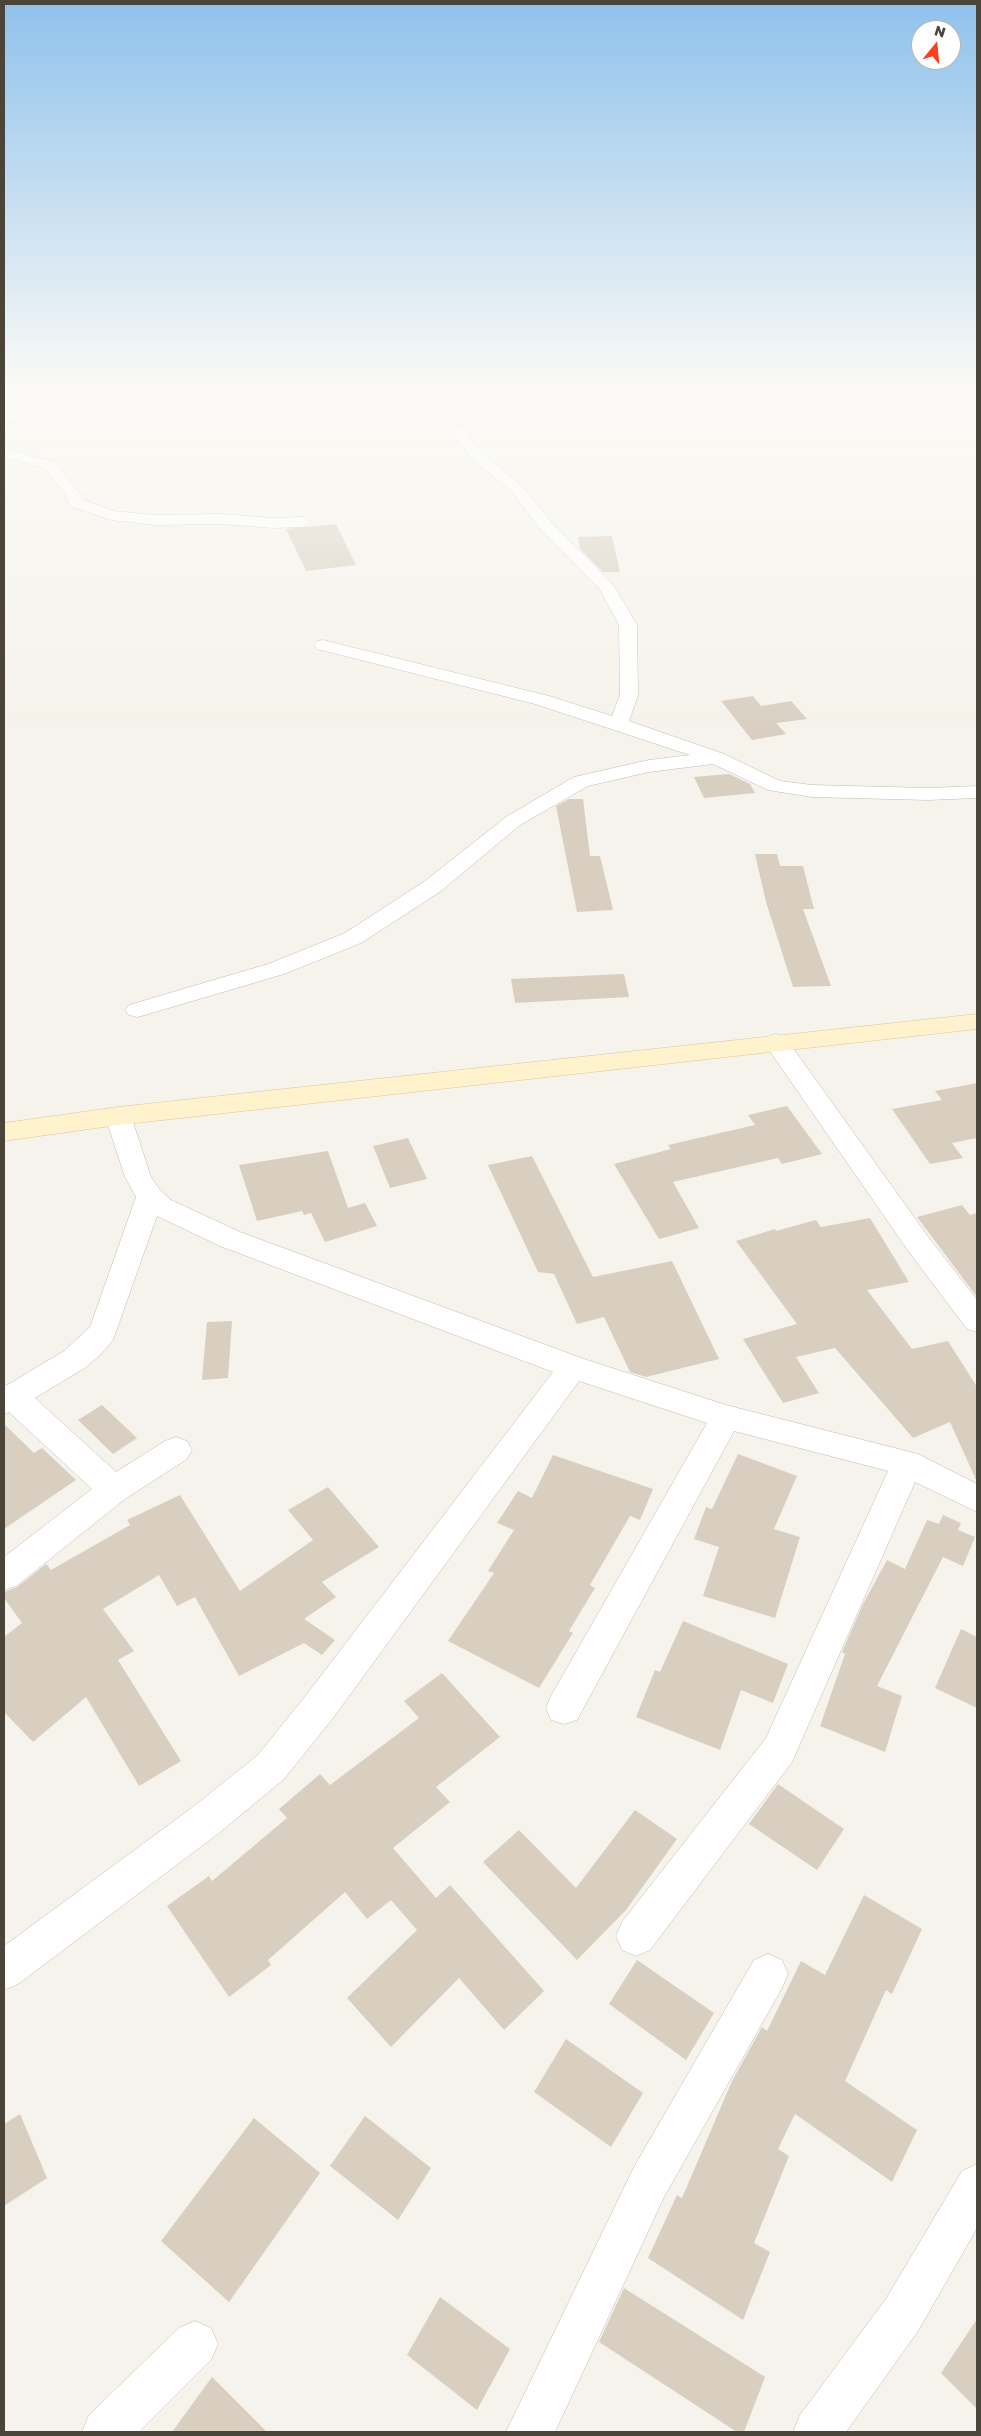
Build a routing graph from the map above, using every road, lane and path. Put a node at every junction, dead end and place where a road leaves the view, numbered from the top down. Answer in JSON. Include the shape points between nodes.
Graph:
{"nodes":[{"id":1,"x":78,"y":504,"type":"edge"},
{"id":2,"x":529,"y":504,"type":"edge"},
{"id":3,"x":302,"y":522,"type":"dead end"},
{"id":4,"x":323,"y":645,"type":"dead end"},
{"id":5,"x":618,"y":724,"type":"junction"},
{"id":6,"x":717,"y":758,"type":"junction"},
{"id":7,"x":977,"y":792,"type":"edge"},
{"id":8,"x":136,"y":1010,"type":"dead end"},
{"id":9,"x":977,"y":1022,"type":"edge"},
{"id":10,"x":776,"y":1042,"type":"junction"},
{"id":11,"x":118,"y":1116,"type":"junction"},
{"id":12,"x":4,"y":1132,"type":"edge"},
{"id":13,"x":150,"y":1198,"type":"junction"},
{"id":14,"x":977,"y":1321,"type":"edge"},
{"id":15,"x":573,"y":1367,"type":"junction"},
{"id":16,"x":9,"y":1400,"type":"edge"},
{"id":17,"x":726,"y":1417,"type":"junction"},
{"id":18,"x":176,"y":1450,"type":"dead end"},
{"id":19,"x":907,"y":1463,"type":"junction"},
{"id":20,"x":114,"y":1490,"type":"junction"},
{"id":21,"x":977,"y":1499,"type":"edge"},
{"id":22,"x":4,"y":1576,"type":"edge"},
{"id":23,"x":564,"y":1708,"type":"dead end"},
{"id":24,"x":636,"y":1936,"type":"dead end"},
{"id":25,"x":4,"y":1970,"type":"edge"},
{"id":26,"x":768,"y":1974,"type":"dead end"},
{"id":27,"x":977,"y":2186,"type":"edge"},
{"id":28,"x":195,"y":2344,"type":"dead end"},
{"id":29,"x":106,"y":2432,"type":"edge"},
{"id":30,"x":530,"y":2432,"type":"edge"},
{"id":31,"x":817,"y":2432,"type":"edge"}],
"edges":[{"from":1,"to":3,"type":"street","via":[[110,514],[156,520]]},
{"from":2,"to":5,"type":"street","via":[[546,526],[606,586],[628,625],[629,694]]},
{"from":4,"to":5,"type":"street","via":[[542,700]]},
{"from":5,"to":6,"type":"street"},
{"from":6,"to":7,"type":"street","via":[[784,788],[928,794]]},
{"from":6,"to":8,"type":"street","via":[[649,766],[582,781],[513,821],[434,886],[353,938],[276,969]]},
{"from":9,"to":10,"type":"main road"},
{"from":10,"to":11,"type":"main road"},
{"from":10,"to":14,"type":"street","via":[[919,1245]]},
{"from":11,"to":12,"type":"main road"},
{"from":11,"to":13,"type":"street","via":[[138,1177]]},
{"from":13,"to":15,"type":"street","via":[[161,1207],[230,1239]]},
{"from":13,"to":16,"type":"street","via":[[103,1332],[75,1359]]},
{"from":15,"to":17,"type":"street"},
{"from":15,"to":25,"type":"street","via":[[271,1767],[206,1820]]},
{"from":16,"to":20,"type":"street"},
{"from":17,"to":19,"type":"street"},
{"from":17,"to":23,"type":"street"},
{"from":18,"to":20,"type":"street"},
{"from":19,"to":21,"type":"street"},
{"from":19,"to":24,"type":"street","via":[[779,1750]]},
{"from":20,"to":22,"type":"street"},
{"from":26,"to":30,"type":"street","via":[[649,2182]]},
{"from":27,"to":31,"type":"street","via":[[902,2315]]},
{"from":28,"to":29,"type":"street"}]}
